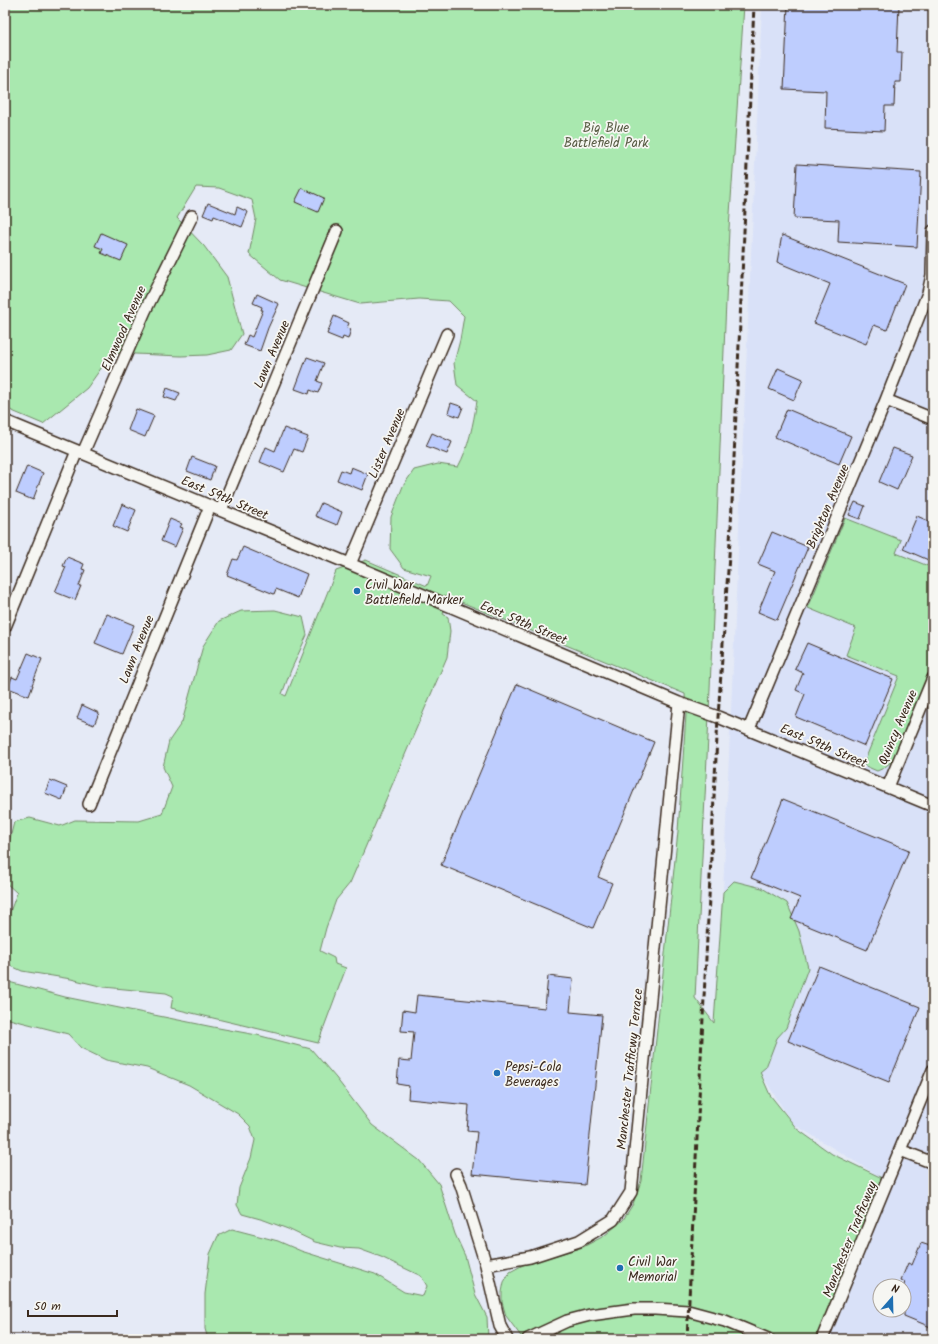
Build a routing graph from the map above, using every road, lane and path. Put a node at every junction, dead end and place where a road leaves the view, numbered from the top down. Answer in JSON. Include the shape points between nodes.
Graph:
{"nodes":[{"id":1,"x":192,"y":216,"type":"dead end"},
{"id":2,"x":337,"y":231,"type":"dead end"},
{"id":3,"x":933,"y":231,"type":"edge"},
{"id":4,"x":447,"y":334,"type":"dead end"},
{"id":5,"x":886,"y":400,"type":"junction"},
{"id":6,"x":933,"y":419,"type":"edge"},
{"id":7,"x":5,"y":421,"type":"edge"},
{"id":8,"x":80,"y":452,"type":"junction"},
{"id":9,"x":210,"y":506,"type":"junction"},
{"id":10,"x":221,"y":510,"type":"junction"},
{"id":11,"x":350,"y":564,"type":"junction"},
{"id":12,"x":5,"y":627,"type":"edge"},
{"id":13,"x":933,"y":678,"type":"edge"},
{"id":14,"x":679,"y":703,"type":"junction"},
{"id":15,"x":749,"y":729,"type":"junction"},
{"id":16,"x":888,"y":787,"type":"junction"},
{"id":17,"x":89,"y":804,"type":"dead end"},
{"id":18,"x":933,"y":806,"type":"edge"},
{"id":19,"x":933,"y":1070,"type":"edge"},
{"id":20,"x":900,"y":1150,"type":"junction"},
{"id":21,"x":933,"y":1163,"type":"edge"},
{"id":22,"x":456,"y":1174,"type":"dead end"},
{"id":23,"x":486,"y":1265,"type":"junction"},
{"id":24,"x":507,"y":1339,"type":"edge"},
{"id":25,"x":528,"y":1339,"type":"edge"},
{"id":26,"x":768,"y":1339,"type":"edge"},
{"id":27,"x":822,"y":1339,"type":"edge"}],
"edges":[{"from":1,"to":8,"type":"street","name":"Elmwood Avenue"},
{"from":2,"to":10,"type":"street","name":"Lawn Avenue"},
{"from":3,"to":5,"type":"street","name":"Brighton Avenue","via":[[932,275],[928,293]]},
{"from":4,"to":11,"type":"street","name":"Lister Avenue"},
{"from":5,"to":6,"type":"street"},
{"from":5,"to":15,"type":"street","name":"Brighton Avenue"},
{"from":7,"to":8,"type":"street","name":"East 59th Street"},
{"from":8,"to":9,"type":"street","name":"East 59th Street"},
{"from":8,"to":12,"type":"street","name":"Elmwood Avenue"},
{"from":9,"to":10,"type":"street","name":"East 59th Street"},
{"from":9,"to":17,"type":"street","name":"Lawn Avenue"},
{"from":10,"to":11,"type":"street","name":"East 59th Street"},
{"from":11,"to":14,"type":"street","name":"East 59th Street"},
{"from":13,"to":16,"type":"street","name":"Quincy Avenue"},
{"from":14,"to":15,"type":"street","name":"East 59th Street"},
{"from":14,"to":23,"type":"street","name":"Manchester Trafficwy Terrace","via":[[631,1192],[613,1220],[579,1241],[530,1257]]},
{"from":15,"to":16,"type":"street","name":"East 59th Street"},
{"from":16,"to":18,"type":"street","name":"East 59th Street"},
{"from":19,"to":20,"type":"street","name":"Manchester Trafficway"},
{"from":20,"to":21,"type":"street"},
{"from":20,"to":27,"type":"street","name":"Manchester Trafficway"},
{"from":22,"to":23,"type":"street"},
{"from":23,"to":24,"type":"street","via":[[500,1326]]},
{"from":25,"to":26,"type":"street","via":[[567,1321],[590,1315],[655,1309],[688,1311],[726,1321]]}]}
